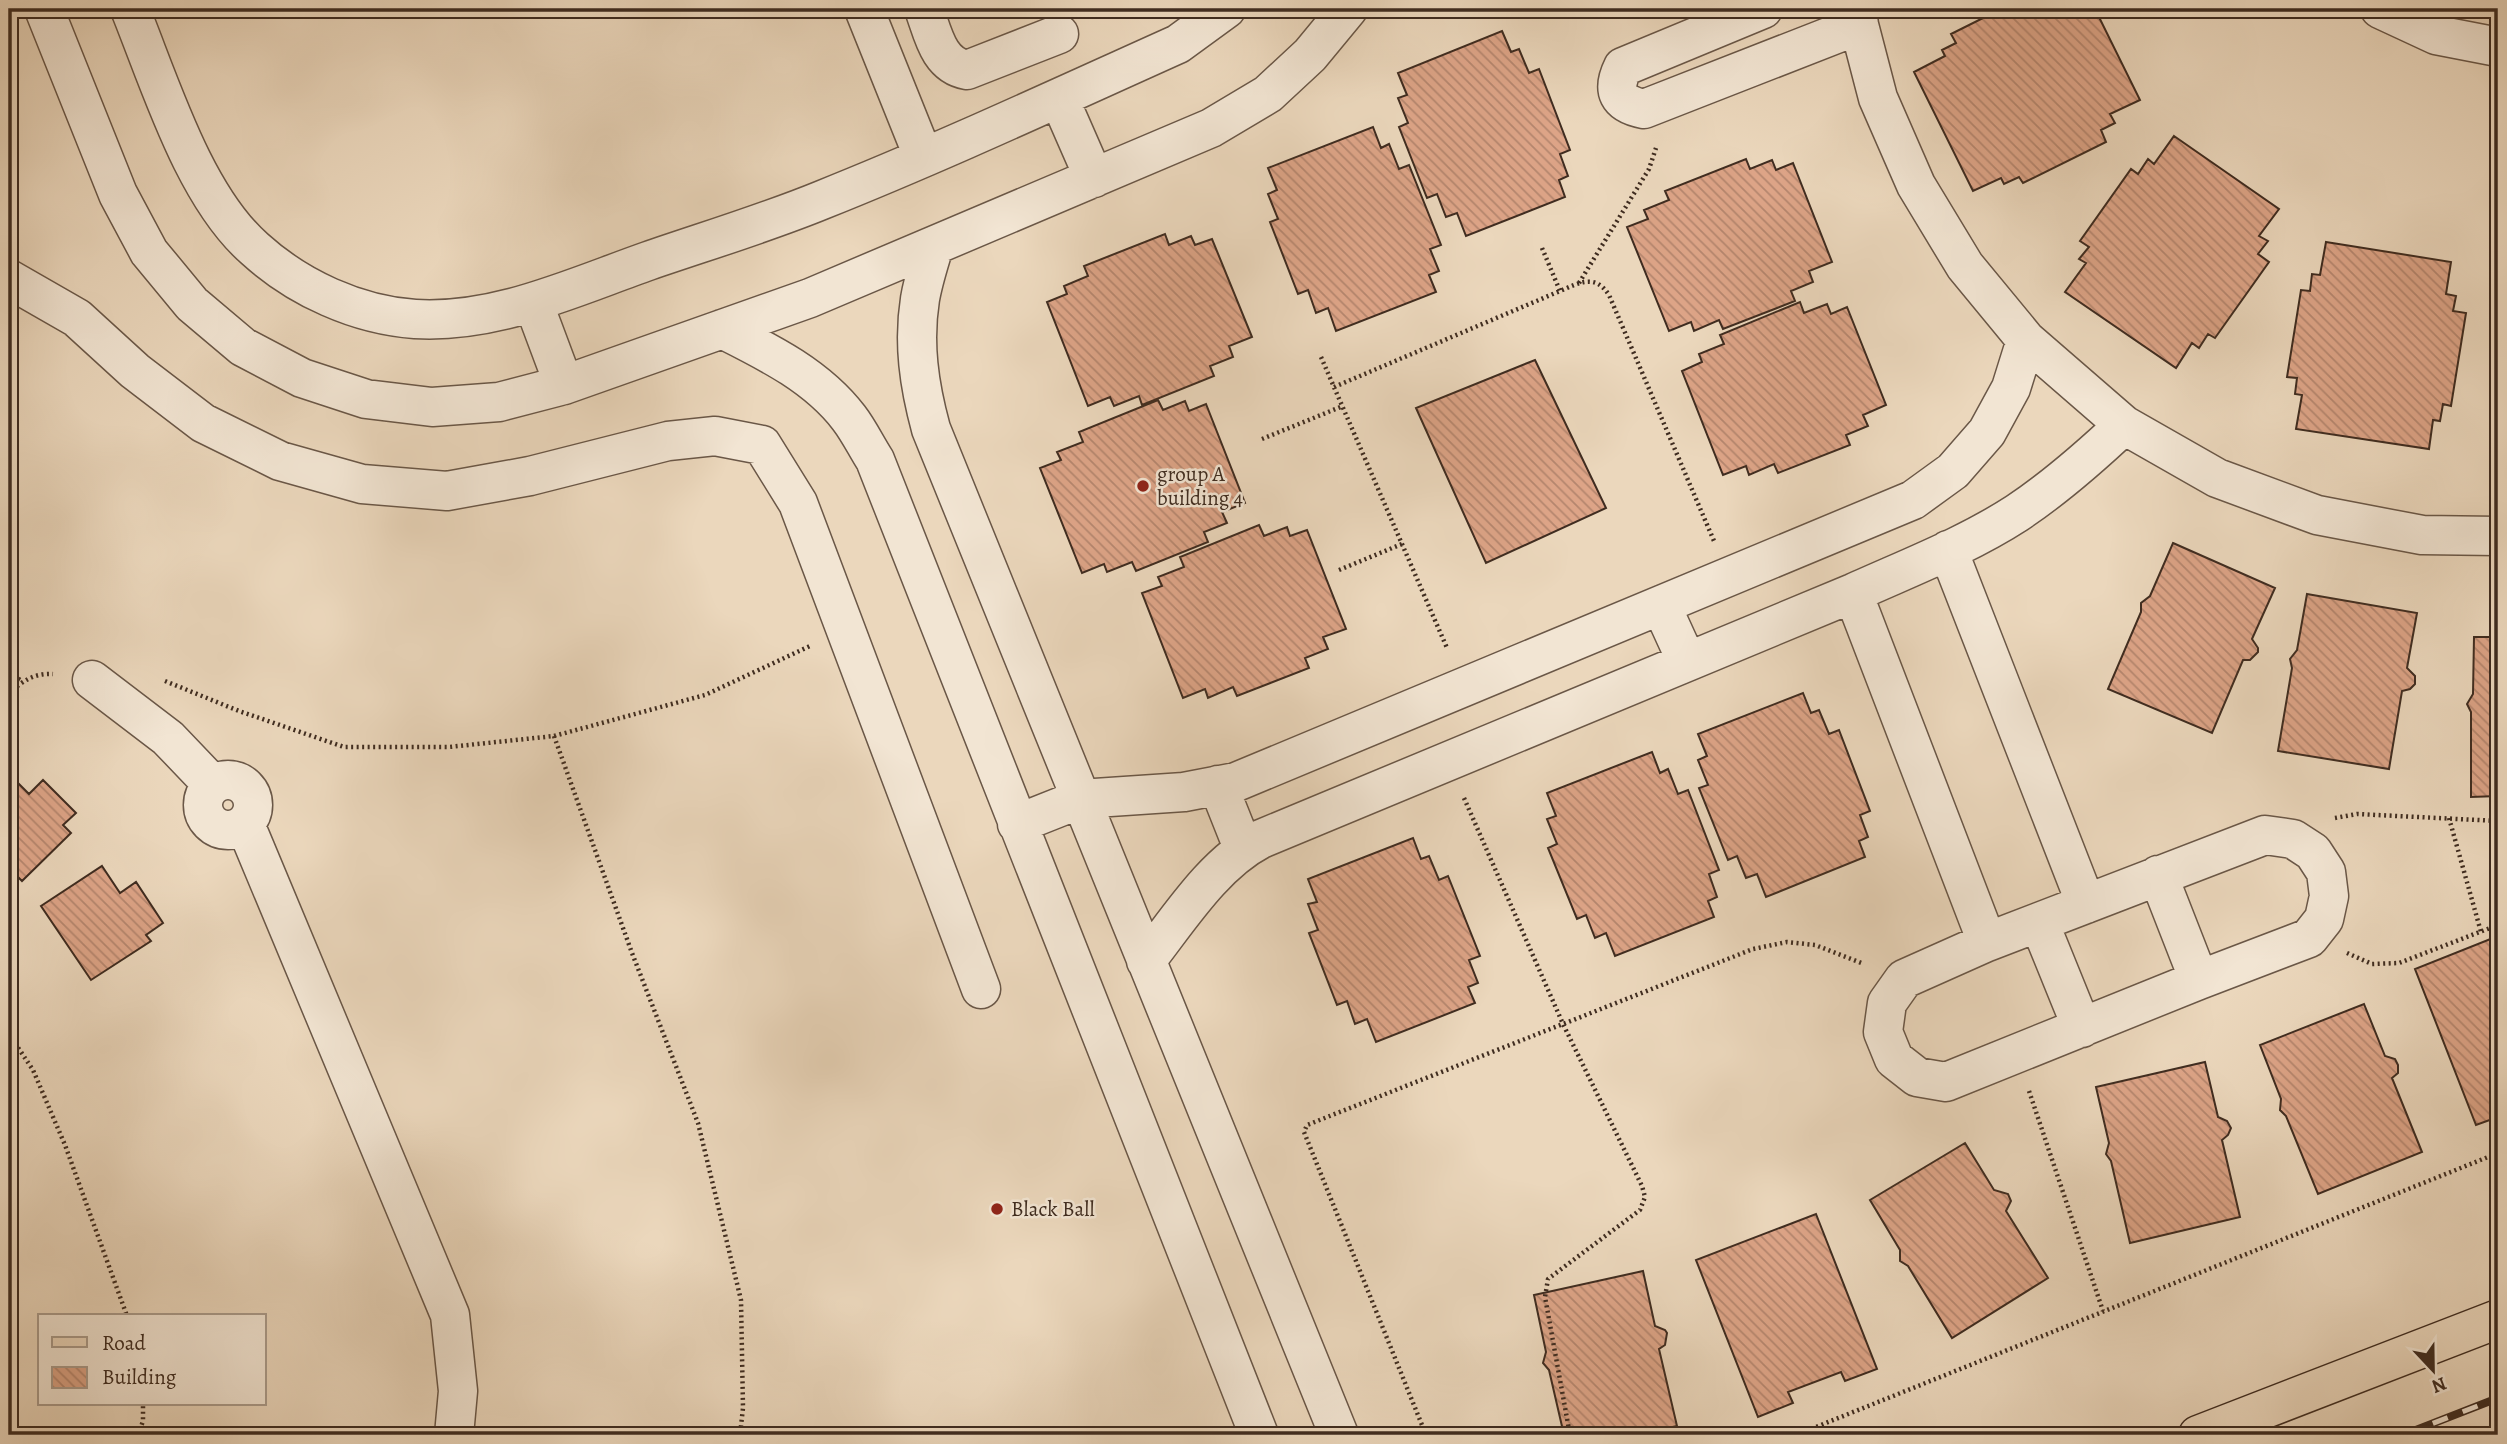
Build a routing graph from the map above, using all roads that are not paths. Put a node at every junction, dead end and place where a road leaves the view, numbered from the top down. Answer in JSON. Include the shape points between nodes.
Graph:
{"nodes":[{"id":1,"x":44,"y":9,"type":"edge"},
{"id":2,"x":130,"y":9,"type":"edge"},
{"id":3,"x":864,"y":9,"type":"edge"},
{"id":4,"x":924,"y":9,"type":"edge"},
{"id":5,"x":1226,"y":9,"type":"edge"},
{"id":6,"x":1348,"y":9,"type":"edge"},
{"id":7,"x":1763,"y":9,"type":"edge"},
{"id":8,"x":2380,"y":9,"type":"edge"},
{"id":9,"x":1858,"y":17,"type":"edge"},
{"id":10,"x":2440,"y":22,"type":"edge"},
{"id":11,"x":1059,"y":34,"type":"dead end"},
{"id":12,"x":2498,"y":47,"type":"edge"},
{"id":13,"x":1059,"y":98,"type":"junction"},
{"id":14,"x":923,"y":156,"type":"junction"},
{"id":15,"x":1094,"y":178,"type":"junction"},
{"id":16,"x":934,"y":246,"type":"junction"},
{"id":17,"x":9,"y":279,"type":"edge"},
{"id":18,"x":533,"y":302,"type":"junction"},
{"id":19,"x":722,"y":329,"type":"junction"},
{"id":20,"x":2026,"y":340,"type":"junction"},
{"id":21,"x":564,"y":385,"type":"junction"},
{"id":22,"x":2124,"y":425,"type":"junction"},
{"id":23,"x":2498,"y":536,"type":"edge"},
{"id":24,"x":1948,"y":550,"type":"junction"},
{"id":25,"x":1853,"y":593,"type":"junction"},
{"id":26,"x":1661,"y":605,"type":"junction"},
{"id":27,"x":1687,"y":662,"type":"junction"},
{"id":28,"x":92,"y":680,"type":"dead end"},
{"id":29,"x":1218,"y":785,"type":"junction"},
{"id":30,"x":1080,"y":799,"type":"junction"},
{"id":31,"x":1017,"y":824,"type":"junction"},
{"id":32,"x":1243,"y":848,"type":"junction"},
{"id":33,"x":2158,"y":876,"type":"junction"},
{"id":34,"x":2086,"y":904,"type":"junction"},
{"id":35,"x":2039,"y":922,"type":"junction"},
{"id":36,"x":1987,"y":942,"type":"junction"},
{"id":37,"x":1146,"y":961,"type":"junction"},
{"id":38,"x":2199,"y":980,"type":"junction"},
{"id":39,"x":981,"y":989,"type":"dead end"},
{"id":40,"x":2082,"y":1028,"type":"junction"},
{"id":41,"x":2498,"y":1319,"type":"edge"},
{"id":42,"x":1251,"y":1433,"type":"edge"},
{"id":43,"x":454,"y":1435,"type":"edge"},
{"id":44,"x":1339,"y":1435,"type":"edge"},
{"id":45,"x":2198,"y":1435,"type":"edge"}],
"edges":[{"from":1,"to":21,"type":"street","via":[[118,194],[149,252],[192,304],[243,346],[302,379],[379,401],[432,407],[499,402]]},
{"from":2,"to":18,"type":"street","via":[[187,150],[215,203],[254,249],[302,284],[356,308],[415,319],[475,317]]},
{"from":3,"to":14,"type":"street"},
{"from":4,"to":11,"type":"street","via":[[942,54],[956,68],[967,70]]},
{"from":5,"to":13,"type":"street","via":[[1178,44]]},
{"from":6,"to":15,"type":"street","via":[[1310,55],[1268,94],[1211,128]]},
{"from":7,"to":9,"type":"street","via":[[1623,67],[1616,81],[1619,96],[1629,106],[1644,109]]},
{"from":8,"to":10,"type":"street"},
{"from":9,"to":20,"type":"street","via":[[1878,98],[1916,185],[1965,266]]},
{"from":10,"to":12,"type":"street"},
{"from":13,"to":14,"type":"street"},
{"from":13,"to":15,"type":"street"},
{"from":14,"to":18,"type":"street","via":[[821,201]]},
{"from":15,"to":16,"type":"street"},
{"from":16,"to":19,"type":"street"},
{"from":16,"to":30,"type":"street","via":[[920,297],[916,340],[930,429]]},
{"from":17,"to":39,"type":"street","via":[[76,318],[203,423],[279,461],[362,484],[447,491],[530,476],[668,441],[715,436],[762,445],[798,503]]},
{"from":18,"to":21,"type":"street"},
{"from":19,"to":21,"type":"street"},
{"from":19,"to":31,"type":"street","via":[[772,354],[817,385],[848,418],[875,460]]},
{"from":20,"to":22,"type":"street"},
{"from":20,"to":26,"type":"street","via":[[2011,388],[1987,432],[1953,471],[1913,500]]},
{"from":22,"to":23,"type":"street","via":[[2217,478],[2317,515],[2422,535]]},
{"from":22,"to":24,"type":"street","via":[[2054,487]]},
{"from":24,"to":25,"type":"street"},
{"from":24,"to":34,"type":"street"},
{"from":25,"to":27,"type":"street"},
{"from":25,"to":36,"type":"street"},
{"from":26,"to":27,"type":"street"},
{"from":26,"to":29,"type":"street","via":[[1236,782]]},
{"from":27,"to":32,"type":"street"},
{"from":28,"to":43,"type":"street","via":[[168,738],[213,785],[202,802],[211,825],[234,830],[245,824],[450,1315],[458,1391]]},
{"from":29,"to":30,"type":"street","via":[[1184,792]]},
{"from":29,"to":32,"type":"street"},
{"from":30,"to":31,"type":"street"},
{"from":30,"to":37,"type":"street"},
{"from":31,"to":42,"type":"street"},
{"from":32,"to":37,"type":"street","via":[[1213,876]]},
{"from":33,"to":34,"type":"street"},
{"from":33,"to":38,"type":"street"},
{"from":33,"to":38,"type":"street","via":[[2265,835],[2293,839],[2313,852],[2326,872],[2329,896],[2324,919],[2309,938]]},
{"from":34,"to":35,"type":"street"},
{"from":35,"to":36,"type":"street"},
{"from":35,"to":40,"type":"street"},
{"from":36,"to":40,"type":"street","via":[[1904,979],[1887,1003],[1883,1032],[1894,1059],[1917,1077],[1946,1082]]},
{"from":37,"to":44,"type":"street"},
{"from":38,"to":40,"type":"street"},
{"from":41,"to":45,"type":"main road"}]}
